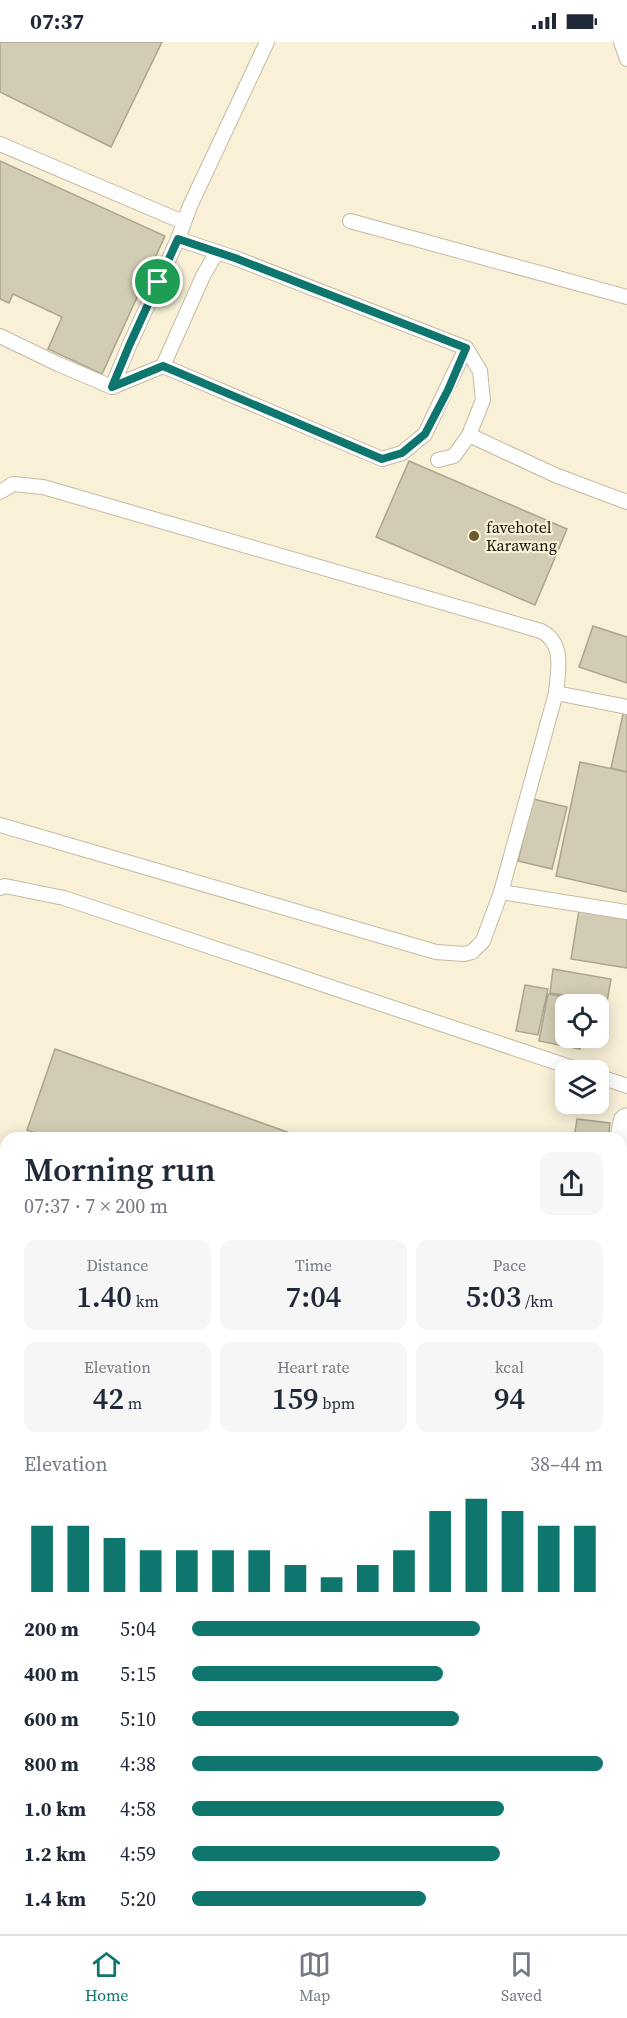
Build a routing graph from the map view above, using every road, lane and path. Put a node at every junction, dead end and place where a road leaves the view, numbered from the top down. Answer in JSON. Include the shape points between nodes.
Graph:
{"nodes":[{"id":1,"x":267,"y":42,"type":"edge"},
{"id":2,"x":621,"y":42,"type":"edge"},
{"id":3,"x":627,"y":59,"type":"edge"},
{"id":4,"x":0,"y":144,"type":"edge"},
{"id":5,"x":350,"y":221,"type":"dead end"},
{"id":6,"x":183,"y":222,"type":"junction"},
{"id":7,"x":178,"y":239,"type":"junction"},
{"id":8,"x":217,"y":252,"type":"junction"},
{"id":9,"x":627,"y":297,"type":"edge"},
{"id":10,"x":0,"y":336,"type":"edge"},
{"id":11,"x":466,"y":348,"type":"junction"},
{"id":12,"x":163,"y":366,"type":"junction"},
{"id":13,"x":112,"y":387,"type":"junction"},
{"id":14,"x":469,"y":435,"type":"junction"},
{"id":15,"x":438,"y":460,"type":"dead end"},
{"id":16,"x":0,"y":492,"type":"edge"},
{"id":17,"x":627,"y":502,"type":"edge"},
{"id":18,"x":556,"y":693,"type":"junction"},
{"id":19,"x":627,"y":707,"type":"edge"},
{"id":20,"x":0,"y":825,"type":"edge"},
{"id":21,"x":0,"y":888,"type":"edge"},
{"id":22,"x":501,"y":892,"type":"junction"},
{"id":23,"x":627,"y":912,"type":"edge"},
{"id":24,"x":555,"y":1062,"type":"edge"},
{"id":25,"x":609,"y":1080,"type":"edge"},
{"id":26,"x":627,"y":1086,"type":"edge"}],
"edges":[{"from":1,"to":6,"type":"lane"},
{"from":2,"to":3,"type":"lane"},
{"from":4,"to":6,"type":"lane"},
{"from":5,"to":9,"type":"lane"},
{"from":6,"to":7,"type":"lane"},
{"from":7,"to":8,"type":"lane"},
{"from":7,"to":13,"type":"lane"},
{"from":8,"to":11,"type":"lane"},
{"from":8,"to":12,"type":"lane"},
{"from":10,"to":13,"type":"lane"},
{"from":11,"to":12,"type":"lane","via":[[425,434],[402,453],[382,459]]},
{"from":11,"to":14,"type":"lane","via":[[480,371],[483,400]]},
{"from":12,"to":13,"type":"lane"},
{"from":14,"to":15,"type":"lane","via":[[454,456]]},
{"from":14,"to":17,"type":"lane","via":[[555,475]]},
{"from":16,"to":18,"type":"lane","via":[[13,484],[43,486],[541,631],[553,640],[560,660]]},
{"from":18,"to":19,"type":"lane"},
{"from":18,"to":22,"type":"lane"},
{"from":20,"to":22,"type":"lane","via":[[436,952],[472,952],[483,941]]},
{"from":21,"to":24,"type":"lane","via":[[64,898]]},
{"from":22,"to":23,"type":"lane"},
{"from":25,"to":26,"type":"lane"}]}
